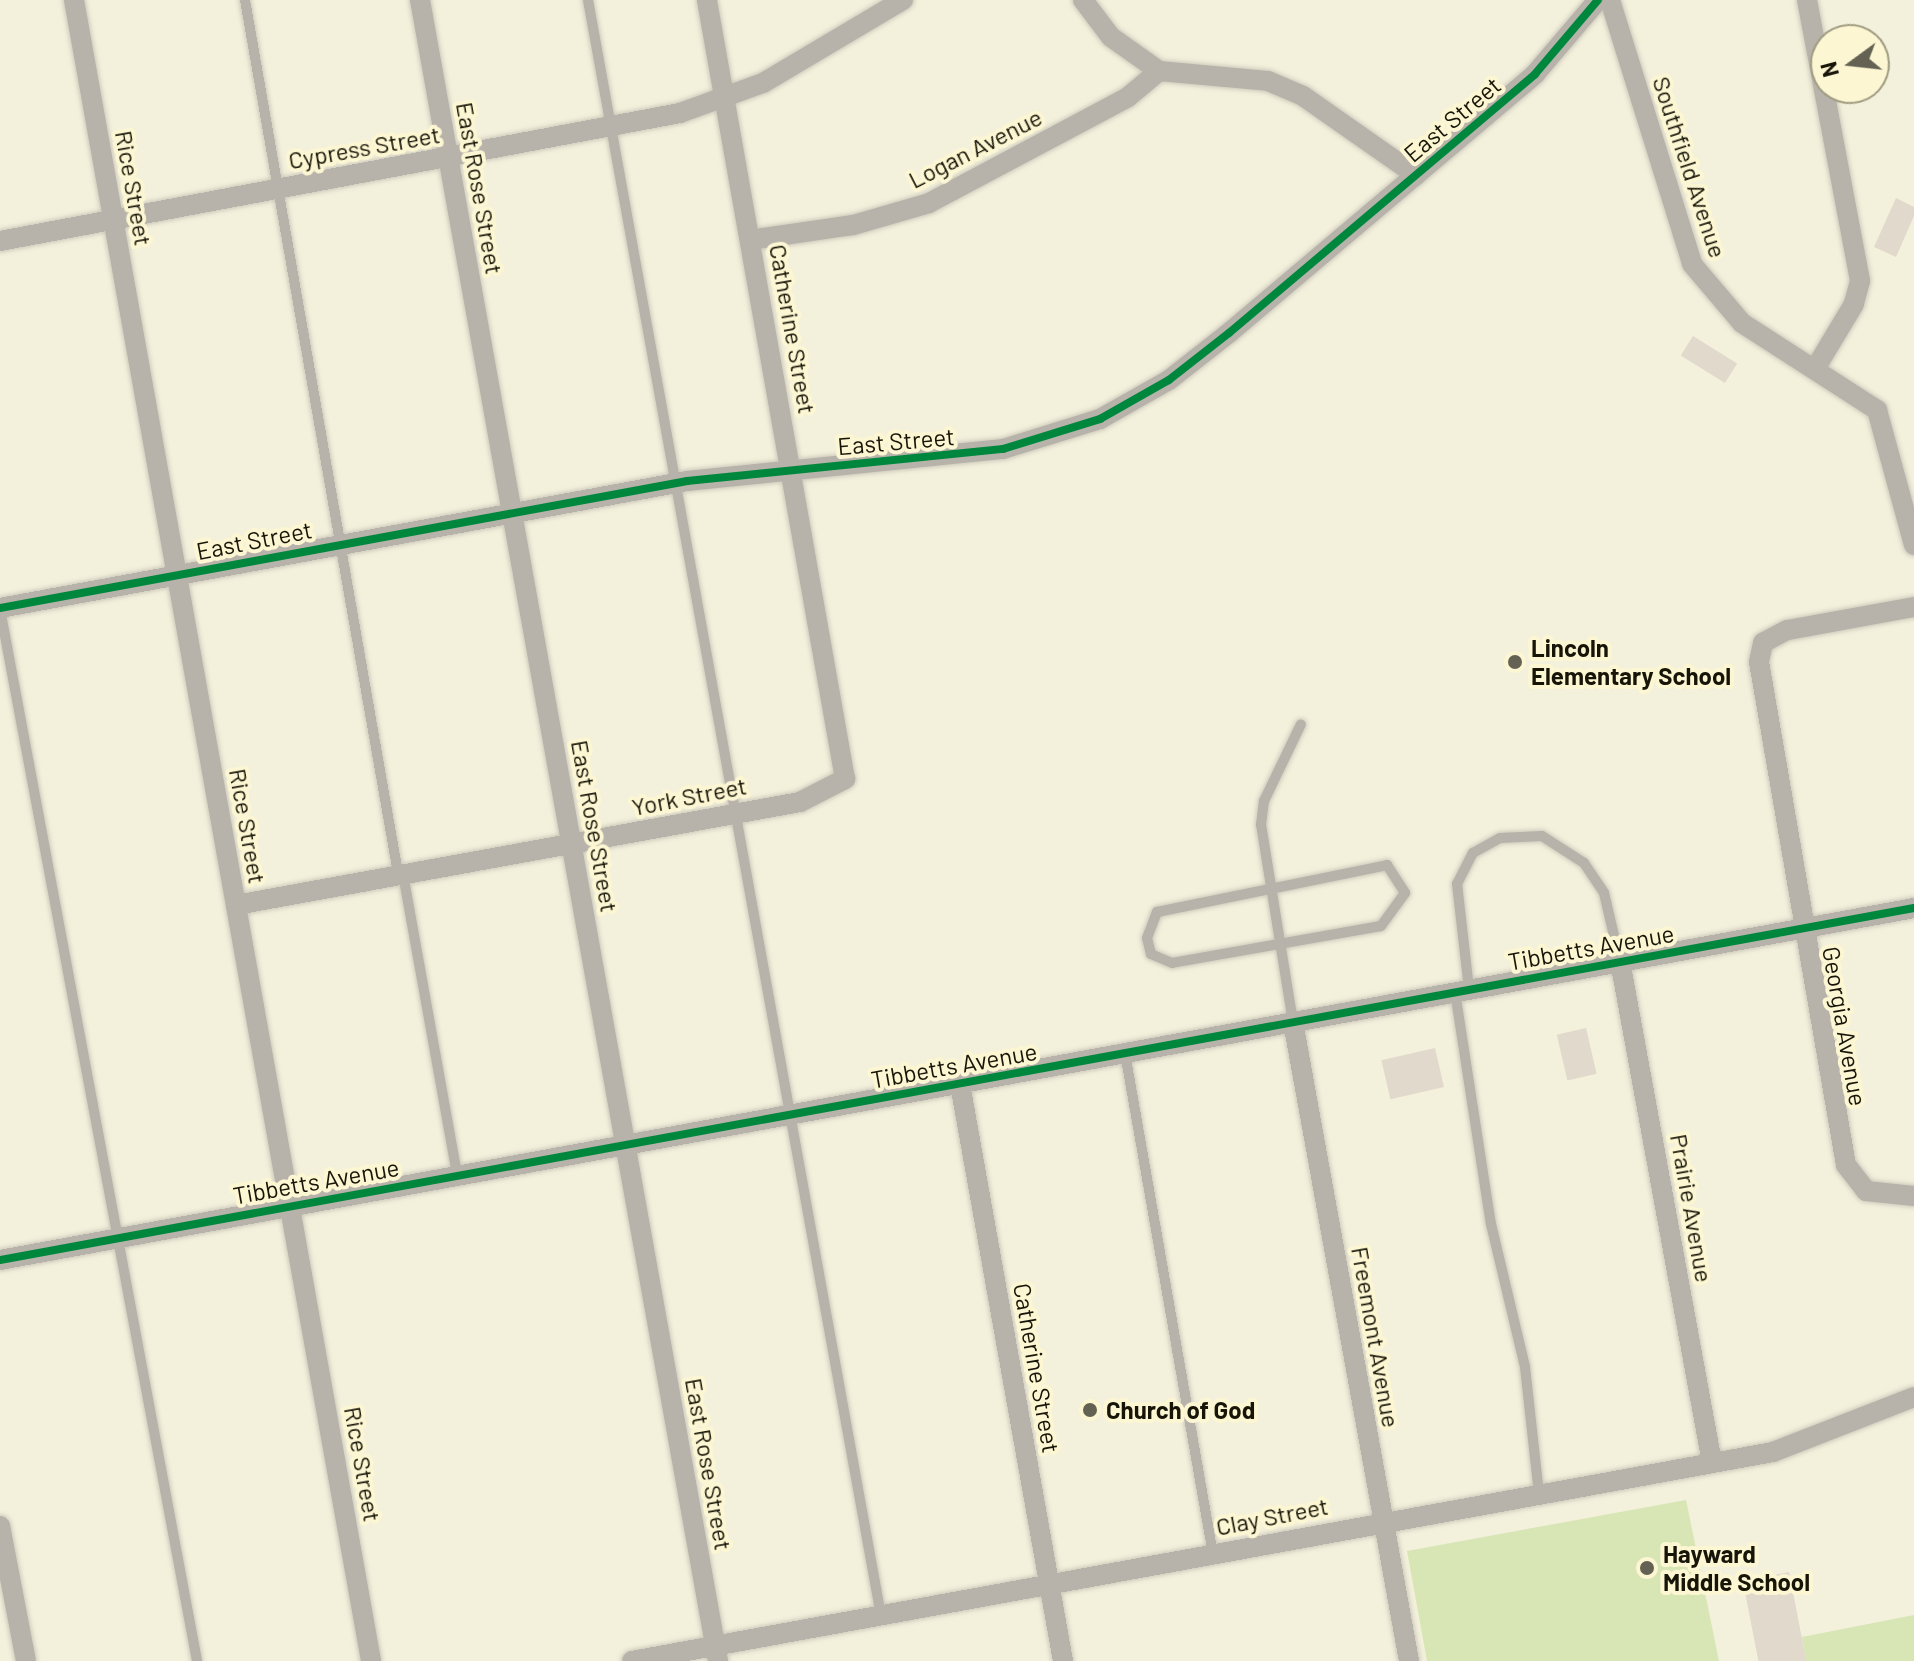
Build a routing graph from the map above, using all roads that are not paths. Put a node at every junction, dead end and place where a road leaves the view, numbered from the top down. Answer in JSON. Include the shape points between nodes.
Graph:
{"nodes":[{"id":1,"x":74,"y":0,"type":"edge"},
{"id":2,"x":245,"y":0,"type":"edge"},
{"id":3,"x":420,"y":0,"type":"edge"},
{"id":4,"x":588,"y":0,"type":"edge"},
{"id":5,"x":707,"y":0,"type":"edge"},
{"id":6,"x":1083,"y":0,"type":"edge"},
{"id":7,"x":1598,"y":0,"type":"edge"},
{"id":8,"x":1610,"y":0,"type":"edge"},
{"id":9,"x":1807,"y":0,"type":"edge"},
{"id":10,"x":900,"y":1,"type":"edge"},
{"id":11,"x":1159,"y":71,"type":"junction"},
{"id":12,"x":725,"y":100,"type":"junction"},
{"id":13,"x":611,"y":126,"type":"junction"},
{"id":14,"x":448,"y":158,"type":"junction"},
{"id":15,"x":1416,"y":175,"type":"junction"},
{"id":16,"x":279,"y":189,"type":"junction"},
{"id":17,"x":114,"y":220,"type":"junction"},
{"id":18,"x":750,"y":240,"type":"junction"},
{"id":19,"x":0,"y":241,"type":"edge"},
{"id":20,"x":1815,"y":369,"type":"junction"},
{"id":21,"x":792,"y":469,"type":"junction"},
{"id":22,"x":678,"y":482,"type":"junction"},
{"id":23,"x":512,"y":511,"type":"junction"},
{"id":24,"x":342,"y":543,"type":"junction"},
{"id":25,"x":1914,"y":545,"type":"edge"},
{"id":26,"x":177,"y":575,"type":"junction"},
{"id":27,"x":1914,"y":607,"type":"edge"},
{"id":28,"x":0,"y":609,"type":"edge"},
{"id":29,"x":829,"y":667,"type":"joint"},
{"id":30,"x":1301,"y":724,"type":"dead end"},
{"id":31,"x":737,"y":814,"type":"junction"},
{"id":32,"x":571,"y":841,"type":"junction"},
{"id":33,"x":400,"y":873,"type":"junction"},
{"id":34,"x":1266,"y":890,"type":"junction"},
{"id":35,"x":236,"y":905,"type":"junction"},
{"id":36,"x":1914,"y":908,"type":"edge"},
{"id":37,"x":1802,"y":928,"type":"junction"},
{"id":38,"x":1276,"y":945,"type":"junction"},
{"id":39,"x":1620,"y":961,"type":"junction"},
{"id":40,"x":1462,"y":990,"type":"junction"},
{"id":41,"x":1293,"y":1022,"type":"junction"},
{"id":42,"x":1125,"y":1053,"type":"junction"},
{"id":43,"x":960,"y":1084,"type":"junction"},
{"id":44,"x":790,"y":1115,"type":"junction"},
{"id":45,"x":625,"y":1144,"type":"junction"},
{"id":46,"x":457,"y":1175,"type":"junction"},
{"id":47,"x":1914,"y":1196,"type":"edge"},
{"id":48,"x":290,"y":1206,"type":"junction"},
{"id":49,"x":113,"y":1239,"type":"junction"},
{"id":50,"x":0,"y":1260,"type":"edge"},
{"id":51,"x":1914,"y":1397,"type":"edge"},
{"id":52,"x":1712,"y":1463,"type":"junction"},
{"id":53,"x":1539,"y":1493,"type":"junction"},
{"id":54,"x":1383,"y":1522,"type":"junction"},
{"id":55,"x":0,"y":1526,"type":"edge"},
{"id":56,"x":1213,"y":1554,"type":"junction"},
{"id":57,"x":1050,"y":1585,"type":"junction"},
{"id":58,"x":881,"y":1616,"type":"junction"},
{"id":59,"x":717,"y":1654,"type":"edge"},
{"id":60,"x":26,"y":1661,"type":"edge"},
{"id":61,"x":197,"y":1661,"type":"edge"},
{"id":62,"x":371,"y":1661,"type":"edge"},
{"id":63,"x":632,"y":1661,"type":"edge"},
{"id":64,"x":1063,"y":1661,"type":"edge"},
{"id":65,"x":1409,"y":1661,"type":"edge"}],
"edges":[{"from":1,"to":17,"type":"street","name":"Rice Street"},
{"from":2,"to":16,"type":"lane"},
{"from":3,"to":14,"type":"street","name":"East Rose Street"},
{"from":4,"to":13,"type":"lane"},
{"from":5,"to":12,"type":"street","name":"Catherine Street"},
{"from":6,"to":11,"type":"street","via":[[1111,37]]},
{"from":7,"to":15,"type":"street","name":"East Street","via":[[1535,74]]},
{"from":8,"to":20,"type":"street","name":"Southfield Avenue","via":[[1692,264],[1742,323]]},
{"from":9,"to":20,"type":"street","via":[[1860,281],[1854,304]]},
{"from":10,"to":12,"type":"street","name":"Cypress Street"},
{"from":11,"to":15,"type":"street","via":[[1268,81],[1303,96]]},
{"from":11,"to":18,"type":"street","name":"Logan Avenue","via":[[1128,97],[929,203],[853,225]]},
{"from":12,"to":13,"type":"street","name":"Cypress Street"},
{"from":12,"to":18,"type":"street","name":"Catherine Street"},
{"from":13,"to":14,"type":"street","name":"Cypress Street"},
{"from":13,"to":22,"type":"lane"},
{"from":14,"to":16,"type":"street","name":"Cypress Street"},
{"from":14,"to":23,"type":"street","name":"East Rose Street"},
{"from":15,"to":21,"type":"street","name":"East Street","via":[[1169,380],[1100,419],[1003,449]]},
{"from":16,"to":17,"type":"street","name":"Cypress Street"},
{"from":16,"to":24,"type":"lane"},
{"from":17,"to":19,"type":"street","name":"Cypress Street"},
{"from":17,"to":26,"type":"street","name":"Rice Street"},
{"from":18,"to":21,"type":"street","name":"Catherine Street"},
{"from":20,"to":25,"type":"street","name":"Southfield Avenue","via":[[1877,410]]},
{"from":21,"to":22,"type":"street","name":"East Street"},
{"from":21,"to":29,"type":"street","name":"Catherine Street"},
{"from":22,"to":23,"type":"street","name":"East Street"},
{"from":22,"to":31,"type":"lane"},
{"from":23,"to":24,"type":"street","name":"East Street"},
{"from":23,"to":32,"type":"street","name":"East Rose Street"},
{"from":24,"to":26,"type":"street","name":"East Street"},
{"from":24,"to":33,"type":"lane"},
{"from":26,"to":28,"type":"street","name":"East Street"},
{"from":26,"to":35,"type":"street","name":"Rice Street"},
{"from":27,"to":37,"type":"street","name":"Georgia Avenue","via":[[1772,636],[1759,662]]},
{"from":28,"to":49,"type":"lane"},
{"from":29,"to":31,"type":"street","name":"York Street","via":[[845,779],[832,792]]},
{"from":30,"to":34,"type":"lane","via":[[1264,801]]},
{"from":31,"to":32,"type":"street","name":"York Street"},
{"from":31,"to":44,"type":"lane"},
{"from":32,"to":33,"type":"street","name":"York Street"},
{"from":32,"to":45,"type":"street","name":"East Rose Street"},
{"from":33,"to":35,"type":"street","name":"York Street"},
{"from":33,"to":46,"type":"lane"},
{"from":34,"to":38,"type":"lane"},
{"from":34,"to":38,"type":"lane","via":[[1157,912],[1147,938],[1151,954],[1172,963]]},
{"from":34,"to":38,"type":"lane","via":[[1373,864],[1387,865],[1403,881],[1402,905],[1381,926]]},
{"from":35,"to":48,"type":"street","name":"Rice Street"},
{"from":36,"to":37,"type":"street","name":"Tibbetts Avenue"},
{"from":37,"to":39,"type":"street","name":"Tibbetts Avenue"},
{"from":37,"to":47,"type":"street","name":"Georgia Avenue","via":[[1837,1135],[1860,1187],[1879,1196]]},
{"from":38,"to":41,"type":"lane"},
{"from":39,"to":40,"type":"street","name":"Tibbetts Avenue"},
{"from":39,"to":40,"type":"lane","via":[[1608,904],[1584,863],[1542,836],[1500,838],[1473,853],[1457,884]]},
{"from":39,"to":52,"type":"street","name":"Prairie Avenue"},
{"from":40,"to":41,"type":"street","name":"Tibbetts Avenue"},
{"from":40,"to":53,"type":"lane","via":[[1491,1224],[1525,1367]]},
{"from":41,"to":42,"type":"street","name":"Tibbetts Avenue"},
{"from":41,"to":54,"type":"street","name":"Freemont Avenue"},
{"from":42,"to":43,"type":"street","name":"Tibbetts Avenue"},
{"from":42,"to":56,"type":"lane"},
{"from":43,"to":44,"type":"street","name":"Tibbetts Avenue"},
{"from":43,"to":57,"type":"street","name":"Catherine Street"},
{"from":44,"to":45,"type":"street","name":"Tibbetts Avenue"},
{"from":44,"to":58,"type":"lane"},
{"from":45,"to":46,"type":"street","name":"Tibbetts Avenue"},
{"from":45,"to":59,"type":"street","name":"East Rose Street"},
{"from":46,"to":48,"type":"street","name":"Tibbetts Avenue"},
{"from":48,"to":49,"type":"street","name":"Tibbetts Avenue"},
{"from":48,"to":62,"type":"street","name":"Rice Street"},
{"from":49,"to":50,"type":"street","name":"Tibbetts Avenue"},
{"from":49,"to":61,"type":"lane"},
{"from":51,"to":52,"type":"street","name":"Clay Street","via":[[1820,1439]]},
{"from":52,"to":53,"type":"street","name":"Clay Street"},
{"from":53,"to":54,"type":"street","name":"Clay Street"},
{"from":54,"to":56,"type":"street","name":"Clay Street"},
{"from":54,"to":65,"type":"street","name":"Freemont Avenue"},
{"from":55,"to":60,"type":"street"},
{"from":56,"to":57,"type":"street","name":"Clay Street"},
{"from":57,"to":58,"type":"street","name":"Clay Street"},
{"from":57,"to":64,"type":"street","name":"Catherine Street"},
{"from":58,"to":59,"type":"street","name":"Clay Street"},
{"from":59,"to":63,"type":"street","name":"Clay Street"}]}
